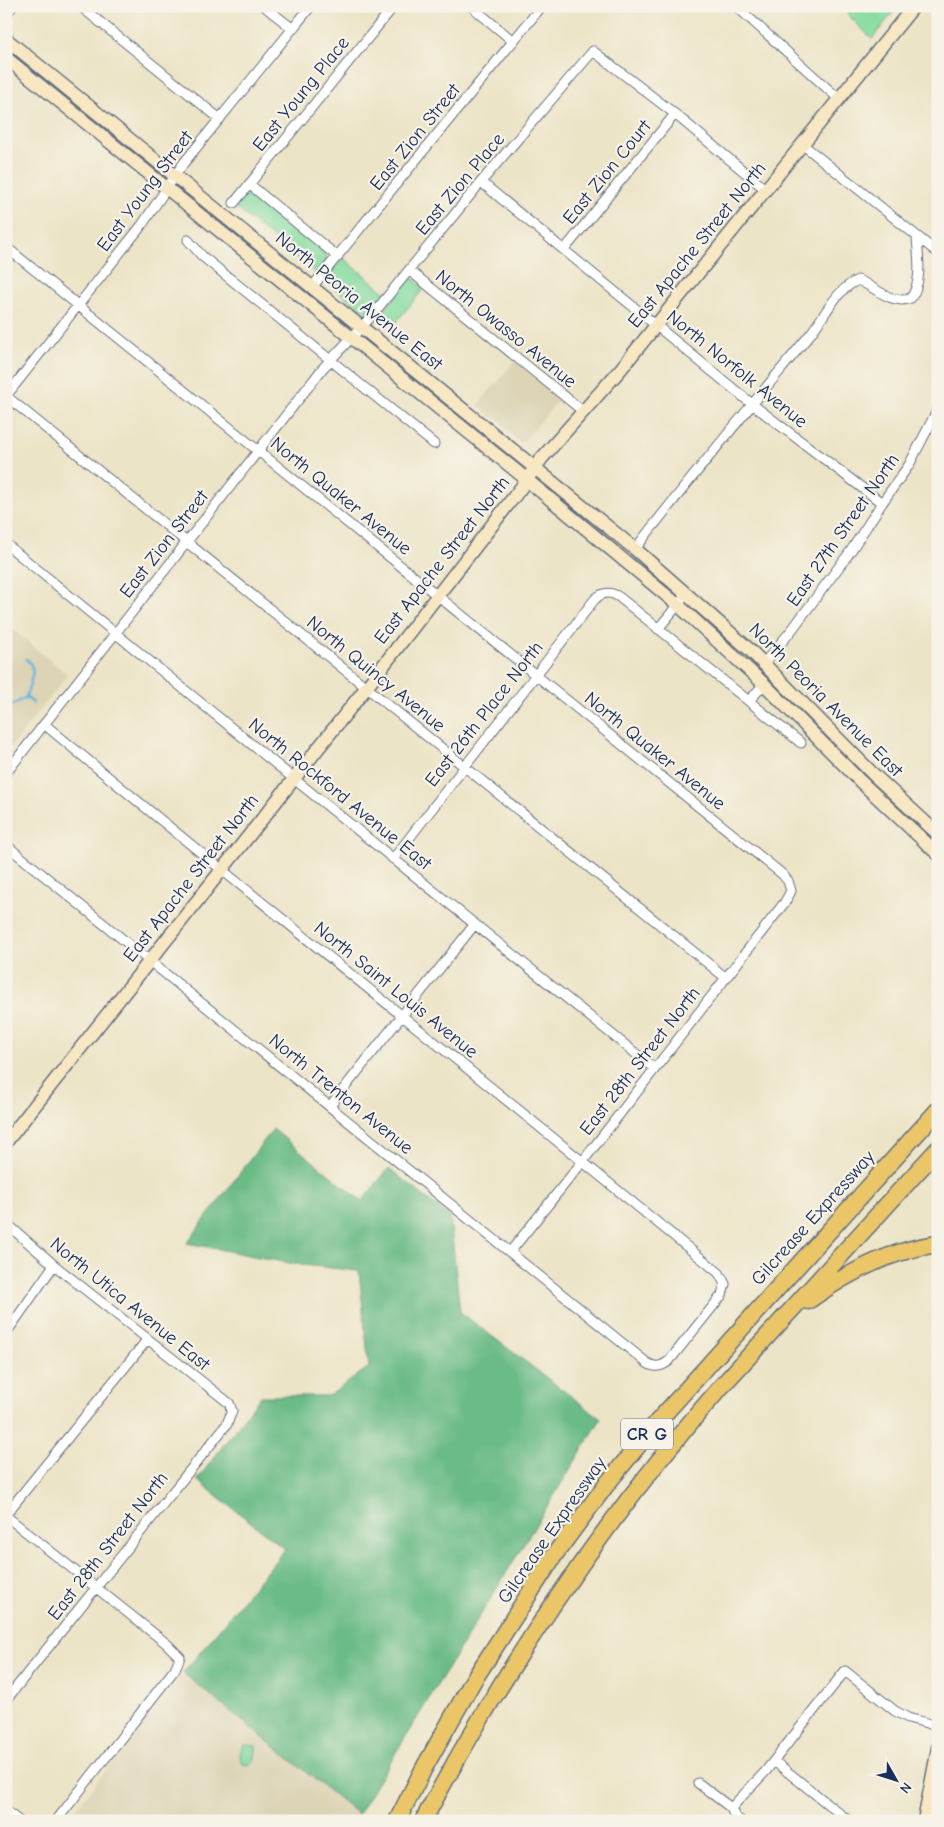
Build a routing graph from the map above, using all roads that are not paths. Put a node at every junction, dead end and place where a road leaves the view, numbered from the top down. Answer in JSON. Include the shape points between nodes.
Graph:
{"nodes":[{"id":1,"x":13,"y":6,"type":"edge"},
{"id":2,"x":80,"y":6,"type":"edge"},
{"id":3,"x":264,"y":6,"type":"edge"},
{"id":4,"x":311,"y":6,"type":"edge"},
{"id":5,"x":394,"y":6,"type":"edge"},
{"id":6,"x":471,"y":6,"type":"edge"},
{"id":7,"x":542,"y":6,"type":"edge"},
{"id":8,"x":736,"y":6,"type":"edge"},
{"id":9,"x":914,"y":6,"type":"edge"},
{"id":10,"x":6,"y":14,"type":"edge"},
{"id":11,"x":293,"y":29,"type":"junction"},
{"id":12,"x":6,"y":39,"type":"edge"},
{"id":13,"x":514,"y":41,"type":"junction"},
{"id":14,"x":6,"y":58,"type":"edge"},
{"id":15,"x":839,"y":99,"type":"junction"},
{"id":16,"x":675,"y":114,"type":"junction"},
{"id":17,"x":220,"y":119,"type":"junction"},
{"id":18,"x":802,"y":144,"type":"junction"},
{"id":19,"x":175,"y":176,"type":"junction"},
{"id":20,"x":481,"y":182,"type":"junction"},
{"id":21,"x":248,"y":184,"type":"junction"},
{"id":22,"x":167,"y":188,"type":"junction"},
{"id":23,"x":766,"y":189,"type":"junction"},
{"id":24,"x":234,"y":203,"type":"dead end"},
{"id":25,"x":918,"y":236,"type":"junction"},
{"id":26,"x":188,"y":240,"type":"dead end"},
{"id":27,"x":6,"y":247,"type":"edge"},
{"id":28,"x":564,"y":250,"type":"junction"},
{"id":29,"x":938,"y":253,"type":"edge"},
{"id":30,"x":338,"y":257,"type":"junction"},
{"id":31,"x":409,"y":270,"type":"junction"},
{"id":32,"x":312,"y":287,"type":"junction"},
{"id":33,"x":79,"y":306,"type":"junction"},
{"id":34,"x":656,"y":325,"type":"junction"},
{"id":35,"x":362,"y":327,"type":"junction"},
{"id":36,"x":351,"y":338,"type":"junction"},
{"id":37,"x":331,"y":360,"type":"junction"},
{"id":38,"x":6,"y":396,"type":"edge"},
{"id":39,"x":752,"y":404,"type":"junction"},
{"id":40,"x":938,"y":409,"type":"edge"},
{"id":41,"x":584,"y":412,"type":"junction"},
{"id":42,"x":434,"y":444,"type":"dead end"},
{"id":43,"x":259,"y":451,"type":"junction"},
{"id":44,"x":535,"y":468,"type":"junction"},
{"id":45,"x":527,"y":480,"type":"junction"},
{"id":46,"x":882,"y":503,"type":"junction"},
{"id":47,"x":187,"y":542,"type":"junction"},
{"id":48,"x":6,"y":544,"type":"edge"},
{"id":49,"x":635,"y":549,"type":"junction"},
{"id":50,"x":687,"y":593,"type":"junction"},
{"id":51,"x":437,"y":595,"type":"junction"},
{"id":52,"x":678,"y":605,"type":"junction"},
{"id":53,"x":658,"y":629,"type":"junction"},
{"id":54,"x":115,"y":632,"type":"junction"},
{"id":55,"x":764,"y":664,"type":"junction"},
{"id":56,"x":535,"y":675,"type":"junction"},
{"id":57,"x":764,"y":684,"type":"junction"},
{"id":58,"x":366,"y":688,"type":"junction"},
{"id":59,"x":749,"y":701,"type":"junction"},
{"id":60,"x":44,"y":724,"type":"junction"},
{"id":61,"x":801,"y":743,"type":"dead end"},
{"id":62,"x":464,"y":766,"type":"junction"},
{"id":63,"x":6,"y":772,"type":"edge"},
{"id":64,"x":294,"y":778,"type":"junction"},
{"id":65,"x":938,"y":834,"type":"edge"},
{"id":66,"x":6,"y":844,"type":"edge"},
{"id":67,"x":938,"y":854,"type":"edge"},
{"id":68,"x":393,"y":859,"type":"junction"},
{"id":69,"x":220,"y":871,"type":"junction"},
{"id":70,"x":790,"y":887,"type":"joint"},
{"id":71,"x":475,"y":924,"type":"junction"},
{"id":72,"x":150,"y":961,"type":"junction"},
{"id":73,"x":726,"y":978,"type":"junction"},
{"id":74,"x":401,"y":1016,"type":"junction"},
{"id":75,"x":655,"y":1069,"type":"junction"},
{"id":76,"x":330,"y":1106,"type":"junction"},
{"id":77,"x":938,"y":1110,"type":"edge"},
{"id":78,"x":6,"y":1142,"type":"edge"},
{"id":79,"x":938,"y":1148,"type":"edge"},
{"id":80,"x":583,"y":1161,"type":"junction"},
{"id":81,"x":6,"y":1223,"type":"edge"},
{"id":82,"x":938,"y":1244,"type":"edge"},
{"id":83,"x":510,"y":1252,"type":"junction"},
{"id":84,"x":54,"y":1265,"type":"junction"},
{"id":85,"x":782,"y":1320,"type":"junction"},
{"id":86,"x":6,"y":1333,"type":"edge"},
{"id":87,"x":147,"y":1340,"type":"junction"},
{"id":88,"x":656,"y":1367,"type":"joint"},
{"id":89,"x":232,"y":1411,"type":"joint"},
{"id":90,"x":6,"y":1515,"type":"edge"},
{"id":91,"x":96,"y":1588,"type":"junction"},
{"id":92,"x":6,"y":1700,"type":"edge"},
{"id":93,"x":938,"y":1726,"type":"edge"},
{"id":94,"x":938,"y":1748,"type":"edge"},
{"id":95,"x":774,"y":1761,"type":"junction"},
{"id":96,"x":698,"y":1783,"type":"dead end"},
{"id":97,"x":6,"y":1811,"type":"edge"},
{"id":98,"x":735,"y":1817,"type":"edge"},
{"id":99,"x":19,"y":1821,"type":"edge"},
{"id":100,"x":56,"y":1821,"type":"edge"},
{"id":101,"x":397,"y":1821,"type":"edge"},
{"id":102,"x":423,"y":1821,"type":"edge"},
{"id":103,"x":849,"y":1821,"type":"edge"},
{"id":104,"x":924,"y":1821,"type":"edge"}],
"edges":[{"from":1,"to":10,"type":"street"},
{"from":2,"to":17,"type":"street"},
{"from":3,"to":11,"type":"street"},
{"from":4,"to":11,"type":"street","name":"East Young Street"},
{"from":5,"to":21,"type":"street","name":"East Young Place"},
{"from":6,"to":13,"type":"street"},
{"from":7,"to":13,"type":"street","name":"East Zion Street"},
{"from":8,"to":15,"type":"street"},
{"from":9,"to":15,"type":"main road","name":"East Apache Street North"},
{"from":11,"to":17,"type":"street","name":"East Young Street"},
{"from":12,"to":19,"type":"main road","name":"North Peoria Avenue East"},
{"from":13,"to":30,"type":"street","name":"East Zion Street"},
{"from":14,"to":22,"type":"main road","name":"North Peoria Avenue East"},
{"from":15,"to":18,"type":"main road","name":"East Apache Street North"},
{"from":16,"to":20,"type":"street","name":"East Zion Place","via":[[594,50]]},
{"from":16,"to":23,"type":"street"},
{"from":16,"to":28,"type":"street","name":"East Zion Court"},
{"from":17,"to":19,"type":"street","name":"East Young Street"},
{"from":18,"to":23,"type":"main road","name":"East Apache Street North"},
{"from":18,"to":25,"type":"street"},
{"from":19,"to":22,"type":"street","name":"East Young Street"},
{"from":19,"to":32,"type":"main road","name":"North Peoria Avenue East"},
{"from":20,"to":28,"type":"street","name":"North Norfolk Avenue"},
{"from":20,"to":31,"type":"street","name":"East Zion Place"},
{"from":21,"to":24,"type":"street","name":"East Young Place"},
{"from":21,"to":30,"type":"street"},
{"from":22,"to":33,"type":"street","name":"East Young Street"},
{"from":22,"to":36,"type":"main road","name":"North Peoria Avenue East"},
{"from":23,"to":34,"type":"main road","name":"East Apache Street North"},
{"from":25,"to":29,"type":"street"},
{"from":25,"to":39,"type":"street","via":[[918,282],[911,298],[905,301],[894,299],[858,280],[850,284]]},
{"from":26,"to":37,"type":"street","via":[[202,256]]},
{"from":27,"to":33,"type":"street","name":"North Quaker Avenue"},
{"from":28,"to":34,"type":"street","name":"North Norfolk Avenue"},
{"from":30,"to":32,"type":"street","name":"East Zion Street"},
{"from":31,"to":35,"type":"street","name":"East Zion Place"},
{"from":31,"to":41,"type":"street","name":"North Owasso Avenue"},
{"from":32,"to":35,"type":"main road","name":"North Peoria Avenue East"},
{"from":33,"to":38,"type":"street","name":"East Young Street"},
{"from":33,"to":43,"type":"street","name":"North Quaker Avenue"},
{"from":34,"to":39,"type":"street","name":"North Norfolk Avenue"},
{"from":34,"to":41,"type":"main road","name":"East Apache Street North"},
{"from":35,"to":36,"type":"street","name":"East Zion Place"},
{"from":35,"to":44,"type":"main road","name":"North Peoria Avenue East"},
{"from":36,"to":37,"type":"street","name":"East Zion Street"},
{"from":36,"to":45,"type":"main road","name":"North Peoria Avenue East"},
{"from":37,"to":42,"type":"street"},
{"from":37,"to":43,"type":"street","name":"East Zion Street"},
{"from":38,"to":47,"type":"street","name":"North Quincy Avenue"},
{"from":39,"to":46,"type":"street","name":"North Norfolk Avenue"},
{"from":39,"to":49,"type":"street"},
{"from":40,"to":46,"type":"street","name":"East 27th Street North","via":[[909,465]]},
{"from":41,"to":44,"type":"main road","name":"East Apache Street North"},
{"from":43,"to":47,"type":"street","name":"East Zion Street"},
{"from":43,"to":51,"type":"street","name":"North Quaker Avenue"},
{"from":44,"to":45,"type":"main road","name":"East Apache Street North"},
{"from":44,"to":49,"type":"main road","name":"North Peoria Avenue East"},
{"from":45,"to":51,"type":"main road","name":"East Apache Street North"},
{"from":45,"to":52,"type":"main road","name":"North Peoria Avenue East"},
{"from":46,"to":55,"type":"street","name":"East 27th Street North","via":[[829,582]]},
{"from":47,"to":54,"type":"street","name":"East Zion Street"},
{"from":47,"to":58,"type":"street","name":"North Quincy Avenue"},
{"from":48,"to":54,"type":"street","name":"North Rockford Avenue East"},
{"from":49,"to":50,"type":"main road","name":"North Peoria Avenue East"},
{"from":50,"to":52,"type":"street"},
{"from":50,"to":55,"type":"main road","name":"North Peoria Avenue East"},
{"from":51,"to":56,"type":"street","name":"North Quaker Avenue"},
{"from":51,"to":58,"type":"main road","name":"East Apache Street North"},
{"from":52,"to":53,"type":"street"},
{"from":52,"to":57,"type":"main road","name":"North Peoria Avenue East"},
{"from":53,"to":56,"type":"street","name":"East 26th Place North","via":[[616,594],[605,593],[595,599]]},
{"from":53,"to":59,"type":"street"},
{"from":54,"to":60,"type":"street","name":"East Zion Street"},
{"from":54,"to":64,"type":"street","name":"North Rockford Avenue East"},
{"from":55,"to":65,"type":"main road","name":"North Peoria Avenue East","via":[[873,774]]},
{"from":56,"to":62,"type":"street","name":"East 26th Place North"},
{"from":56,"to":70,"type":"street","name":"North Quaker Avenue","via":[[782,874]]},
{"from":57,"to":59,"type":"street","name":"North Peoria Avenue East"},
{"from":57,"to":67,"type":"main road","name":"North Peoria Avenue East"},
{"from":58,"to":62,"type":"street","name":"North Quincy Avenue"},
{"from":58,"to":64,"type":"main road","name":"East Apache Street North"},
{"from":59,"to":61,"type":"street"},
{"from":60,"to":63,"type":"street","name":"East Zion Street"},
{"from":60,"to":69,"type":"street","name":"North Saint Louis Avenue"},
{"from":62,"to":68,"type":"street","name":"East 26th Place North"},
{"from":62,"to":73,"type":"street","name":"North Quincy Avenue"},
{"from":64,"to":68,"type":"street","name":"North Rockford Avenue East"},
{"from":64,"to":69,"type":"main road","name":"East Apache Street North"},
{"from":66,"to":72,"type":"street","name":"North Trenton Avenue"},
{"from":68,"to":71,"type":"street","name":"North Rockford Avenue East"},
{"from":69,"to":72,"type":"main road","name":"East Apache Street North"},
{"from":69,"to":74,"type":"street","name":"North Saint Louis Avenue"},
{"from":70,"to":73,"type":"street","name":"East 28th Street North","via":[[785,902]]},
{"from":71,"to":74,"type":"street"},
{"from":71,"to":75,"type":"street","name":"North Rockford Avenue East"},
{"from":72,"to":76,"type":"street","name":"North Trenton Avenue"},
{"from":72,"to":78,"type":"main road","name":"East Apache Street North"},
{"from":73,"to":75,"type":"street","name":"East 28th Street North"},
{"from":74,"to":76,"type":"street"},
{"from":74,"to":80,"type":"street","name":"North Saint Louis Avenue"},
{"from":75,"to":80,"type":"street","name":"East 28th Street North"},
{"from":76,"to":83,"type":"street","name":"North Trenton Avenue"},
{"from":77,"to":101,"type":"highway","name":"Gilcrease Expressway","number":"CR G","via":[[664,1414],[606,1485],[555,1554],[473,1681]]},
{"from":79,"to":85,"type":"highway","number":"CR G"},
{"from":80,"to":83,"type":"street","name":"East 28th Street North"},
{"from":80,"to":88,"type":"street","name":"North Saint Louis Avenue","via":[[718,1273],[725,1284],[722,1295],[669,1362]]},
{"from":81,"to":84,"type":"street","name":"North Utica Avenue East"},
{"from":82,"to":85,"type":"highway","via":[[908,1250],[852,1272]]},
{"from":83,"to":88,"type":"street","name":"North Trenton Avenue"},
{"from":84,"to":86,"type":"street"},
{"from":84,"to":87,"type":"street","name":"North Utica Avenue East"},
{"from":85,"to":102,"type":"highway","number":"CR G","via":[[688,1424],[598,1539],[528,1641],[470,1734]]},
{"from":87,"to":89,"type":"street","name":"North Utica Avenue East","via":[[229,1403]]},
{"from":87,"to":90,"type":"street"},
{"from":89,"to":91,"type":"street","name":"East 28th Street North","via":[[227,1424]]},
{"from":90,"to":91,"type":"street"},
{"from":91,"to":92,"type":"street","name":"East 28th Street North"},
{"from":91,"to":100,"type":"street","via":[[180,1657],[170,1676]]},
{"from":93,"to":95,"type":"street","via":[[895,1711],[845,1671]]},
{"from":94,"to":104,"type":"main road"},
{"from":95,"to":98,"type":"street"},
{"from":95,"to":103,"type":"street"},
{"from":96,"to":98,"type":"street"},
{"from":97,"to":99,"type":"street"}]}
